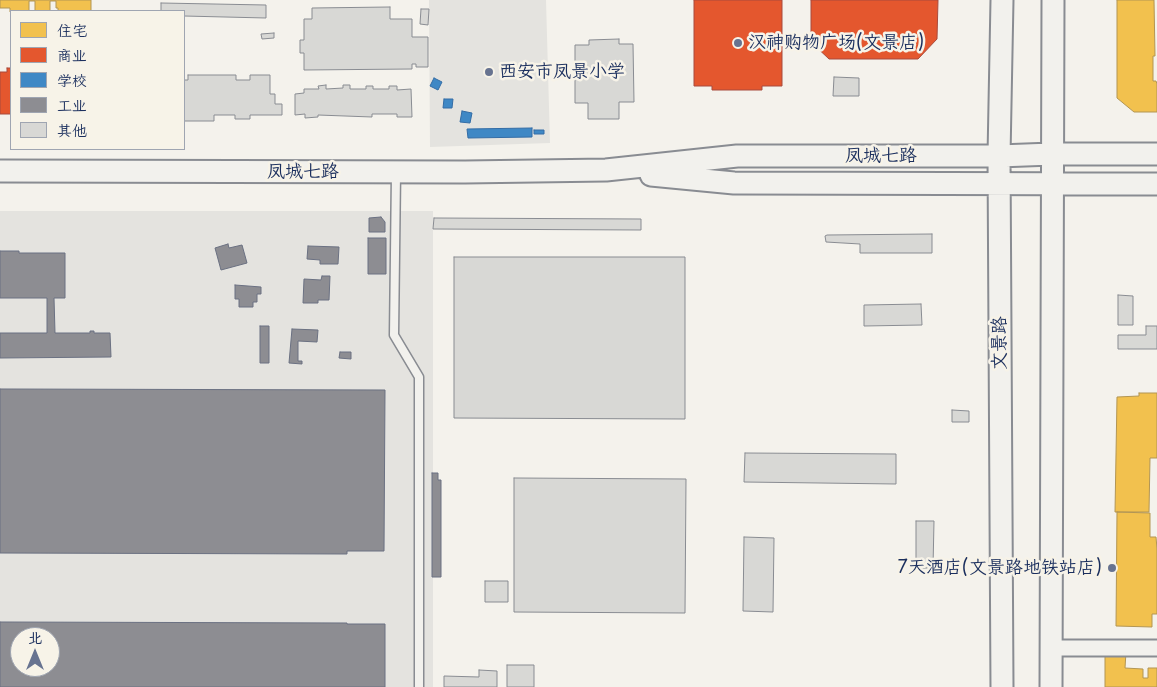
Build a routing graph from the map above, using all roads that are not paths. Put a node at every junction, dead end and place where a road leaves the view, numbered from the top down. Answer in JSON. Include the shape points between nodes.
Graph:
{"nodes":[{"id":1,"x":1002,"y":0,"type":"edge"},
{"id":2,"x":1053,"y":0,"type":"edge"},
{"id":3,"x":1052,"y":154,"type":"junction"},
{"id":4,"x":1157,"y":154,"type":"edge"},
{"id":5,"x":999,"y":156,"type":"junction"},
{"id":6,"x":606,"y":170,"type":"junction"},
{"id":7,"x":0,"y":171,"type":"edge"},
{"id":8,"x":396,"y":172,"type":"junction"},
{"id":9,"x":1000,"y":184,"type":"junction"},
{"id":10,"x":1052,"y":184,"type":"junction"},
{"id":11,"x":1157,"y":184,"type":"edge"},
{"id":12,"x":1052,"y":648,"type":"junction"},
{"id":13,"x":1157,"y":648,"type":"edge"},
{"id":14,"x":419,"y":687,"type":"edge"},
{"id":15,"x":1002,"y":687,"type":"edge"},
{"id":16,"x":1051,"y":687,"type":"edge"}],
"edges":[{"from":1,"to":5,"type":"street","name":"文景路"},
{"from":2,"to":3,"type":"street"},
{"from":3,"to":4,"type":"street","name":"凤城七路"},
{"from":3,"to":5,"type":"street","name":"凤城七路"},
{"from":3,"to":10,"type":"street"},
{"from":5,"to":6,"type":"street","name":"凤城七路","via":[[736,156]]},
{"from":5,"to":9,"type":"street","name":"文景路"},
{"from":6,"to":8,"type":"street","name":"凤城七路"},
{"from":6,"to":9,"type":"street","name":"凤城七路","via":[[734,183]]},
{"from":7,"to":8,"type":"street","name":"凤城七路"},
{"from":8,"to":14,"type":"lane","via":[[394,335],[419,377]]},
{"from":9,"to":10,"type":"street","name":"凤城七路"},
{"from":9,"to":15,"type":"street","name":"文景路"},
{"from":10,"to":11,"type":"street","name":"凤城七路"},
{"from":10,"to":12,"type":"street"},
{"from":12,"to":13,"type":"street"},
{"from":12,"to":16,"type":"street"}]}
